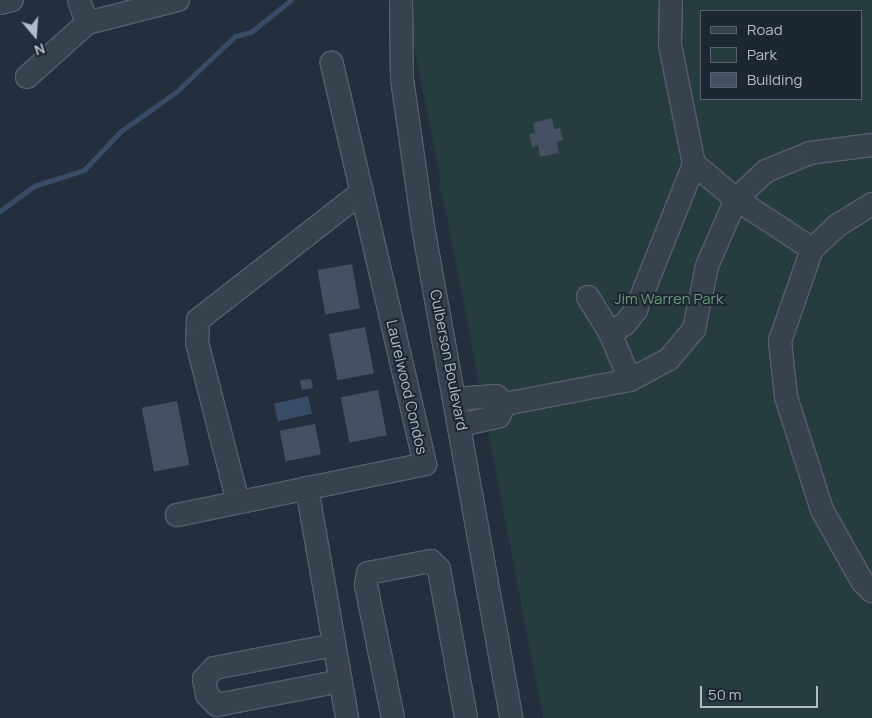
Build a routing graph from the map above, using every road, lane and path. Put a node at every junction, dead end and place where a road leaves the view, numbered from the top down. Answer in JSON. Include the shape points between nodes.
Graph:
{"nodes":[{"id":1,"x":12,"y":0,"type":"edge"},
{"id":2,"x":79,"y":0,"type":"edge"},
{"id":3,"x":178,"y":0,"type":"edge"},
{"id":4,"x":401,"y":0,"type":"edge"},
{"id":5,"x":671,"y":0,"type":"edge"},
{"id":6,"x":0,"y":3,"type":"edge"},
{"id":7,"x":88,"y":23,"type":"junction"},
{"id":8,"x":332,"y":63,"type":"dead end"},
{"id":9,"x":27,"y":77,"type":"dead end"},
{"id":10,"x":872,"y":145,"type":"edge"},
{"id":11,"x":694,"y":164,"type":"junction"},
{"id":12,"x":362,"y":192,"type":"junction"},
{"id":13,"x":736,"y":199,"type":"junction"},
{"id":14,"x":872,"y":204,"type":"edge"},
{"id":15,"x":812,"y":249,"type":"junction"},
{"id":16,"x":588,"y":297,"type":"dead end"},
{"id":17,"x":610,"y":333,"type":"junction"},
{"id":18,"x":630,"y":380,"type":"junction"},
{"id":19,"x":456,"y":399,"type":"junction"},
{"id":20,"x":505,"y":404,"type":"junction"},
{"id":21,"x":461,"y":425,"type":"junction"},
{"id":22,"x":307,"y":488,"type":"junction"},
{"id":23,"x":238,"y":502,"type":"junction"},
{"id":24,"x":178,"y":515,"type":"dead end"},
{"id":25,"x":872,"y":590,"type":"edge"},
{"id":26,"x":334,"y":645,"type":"junction"},
{"id":27,"x":341,"y":682,"type":"junction"},
{"id":28,"x":347,"y":718,"type":"edge"},
{"id":29,"x":393,"y":718,"type":"edge"},
{"id":30,"x":466,"y":718,"type":"edge"},
{"id":31,"x":511,"y":718,"type":"edge"}],
"edges":[{"from":1,"to":6,"type":"street"},
{"from":2,"to":7,"type":"street"},
{"from":3,"to":7,"type":"street"},
{"from":4,"to":19,"type":"street","name":"Culberson Boulevard","via":[[402,79],[423,226]]},
{"from":5,"to":11,"type":"street","via":[[670,45]]},
{"from":7,"to":9,"type":"street"},
{"from":8,"to":12,"type":"street","name":"Laurelwood Condos"},
{"from":10,"to":13,"type":"street","via":[[810,153],[766,171]]},
{"from":11,"to":13,"type":"street"},
{"from":11,"to":17,"type":"street","via":[[636,310],[625,324]]},
{"from":12,"to":22,"type":"street","name":"Laurelwood Condos","via":[[425,464]]},
{"from":12,"to":23,"type":"street","via":[[198,320],[197,342]]},
{"from":13,"to":15,"type":"street"},
{"from":13,"to":18,"type":"street","via":[[707,266],[694,330],[669,359]]},
{"from":14,"to":15,"type":"street","via":[[838,225]]},
{"from":15,"to":25,"type":"street","via":[[780,342],[786,397],[822,510],[862,581]]},
{"from":16,"to":17,"type":"street"},
{"from":17,"to":18,"type":"street"},
{"from":18,"to":20,"type":"street"},
{"from":19,"to":20,"type":"street","via":[[496,396]]},
{"from":19,"to":21,"type":"street","name":"Culberson Boulevard"},
{"from":20,"to":21,"type":"street","via":[[500,416]]},
{"from":21,"to":31,"type":"street","name":"Culberson Boulevard"},
{"from":22,"to":23,"type":"street","name":"Laurelwood Condos"},
{"from":22,"to":26,"type":"street"},
{"from":23,"to":24,"type":"street","name":"Laurelwood Condos"},
{"from":26,"to":27,"type":"street"},
{"from":26,"to":27,"type":"street","via":[[214,668],[204,679],[207,695],[217,704]]},
{"from":27,"to":28,"type":"street"},
{"from":29,"to":30,"type":"street","via":[[366,585],[368,573],[431,561],[439,569]]}]}
